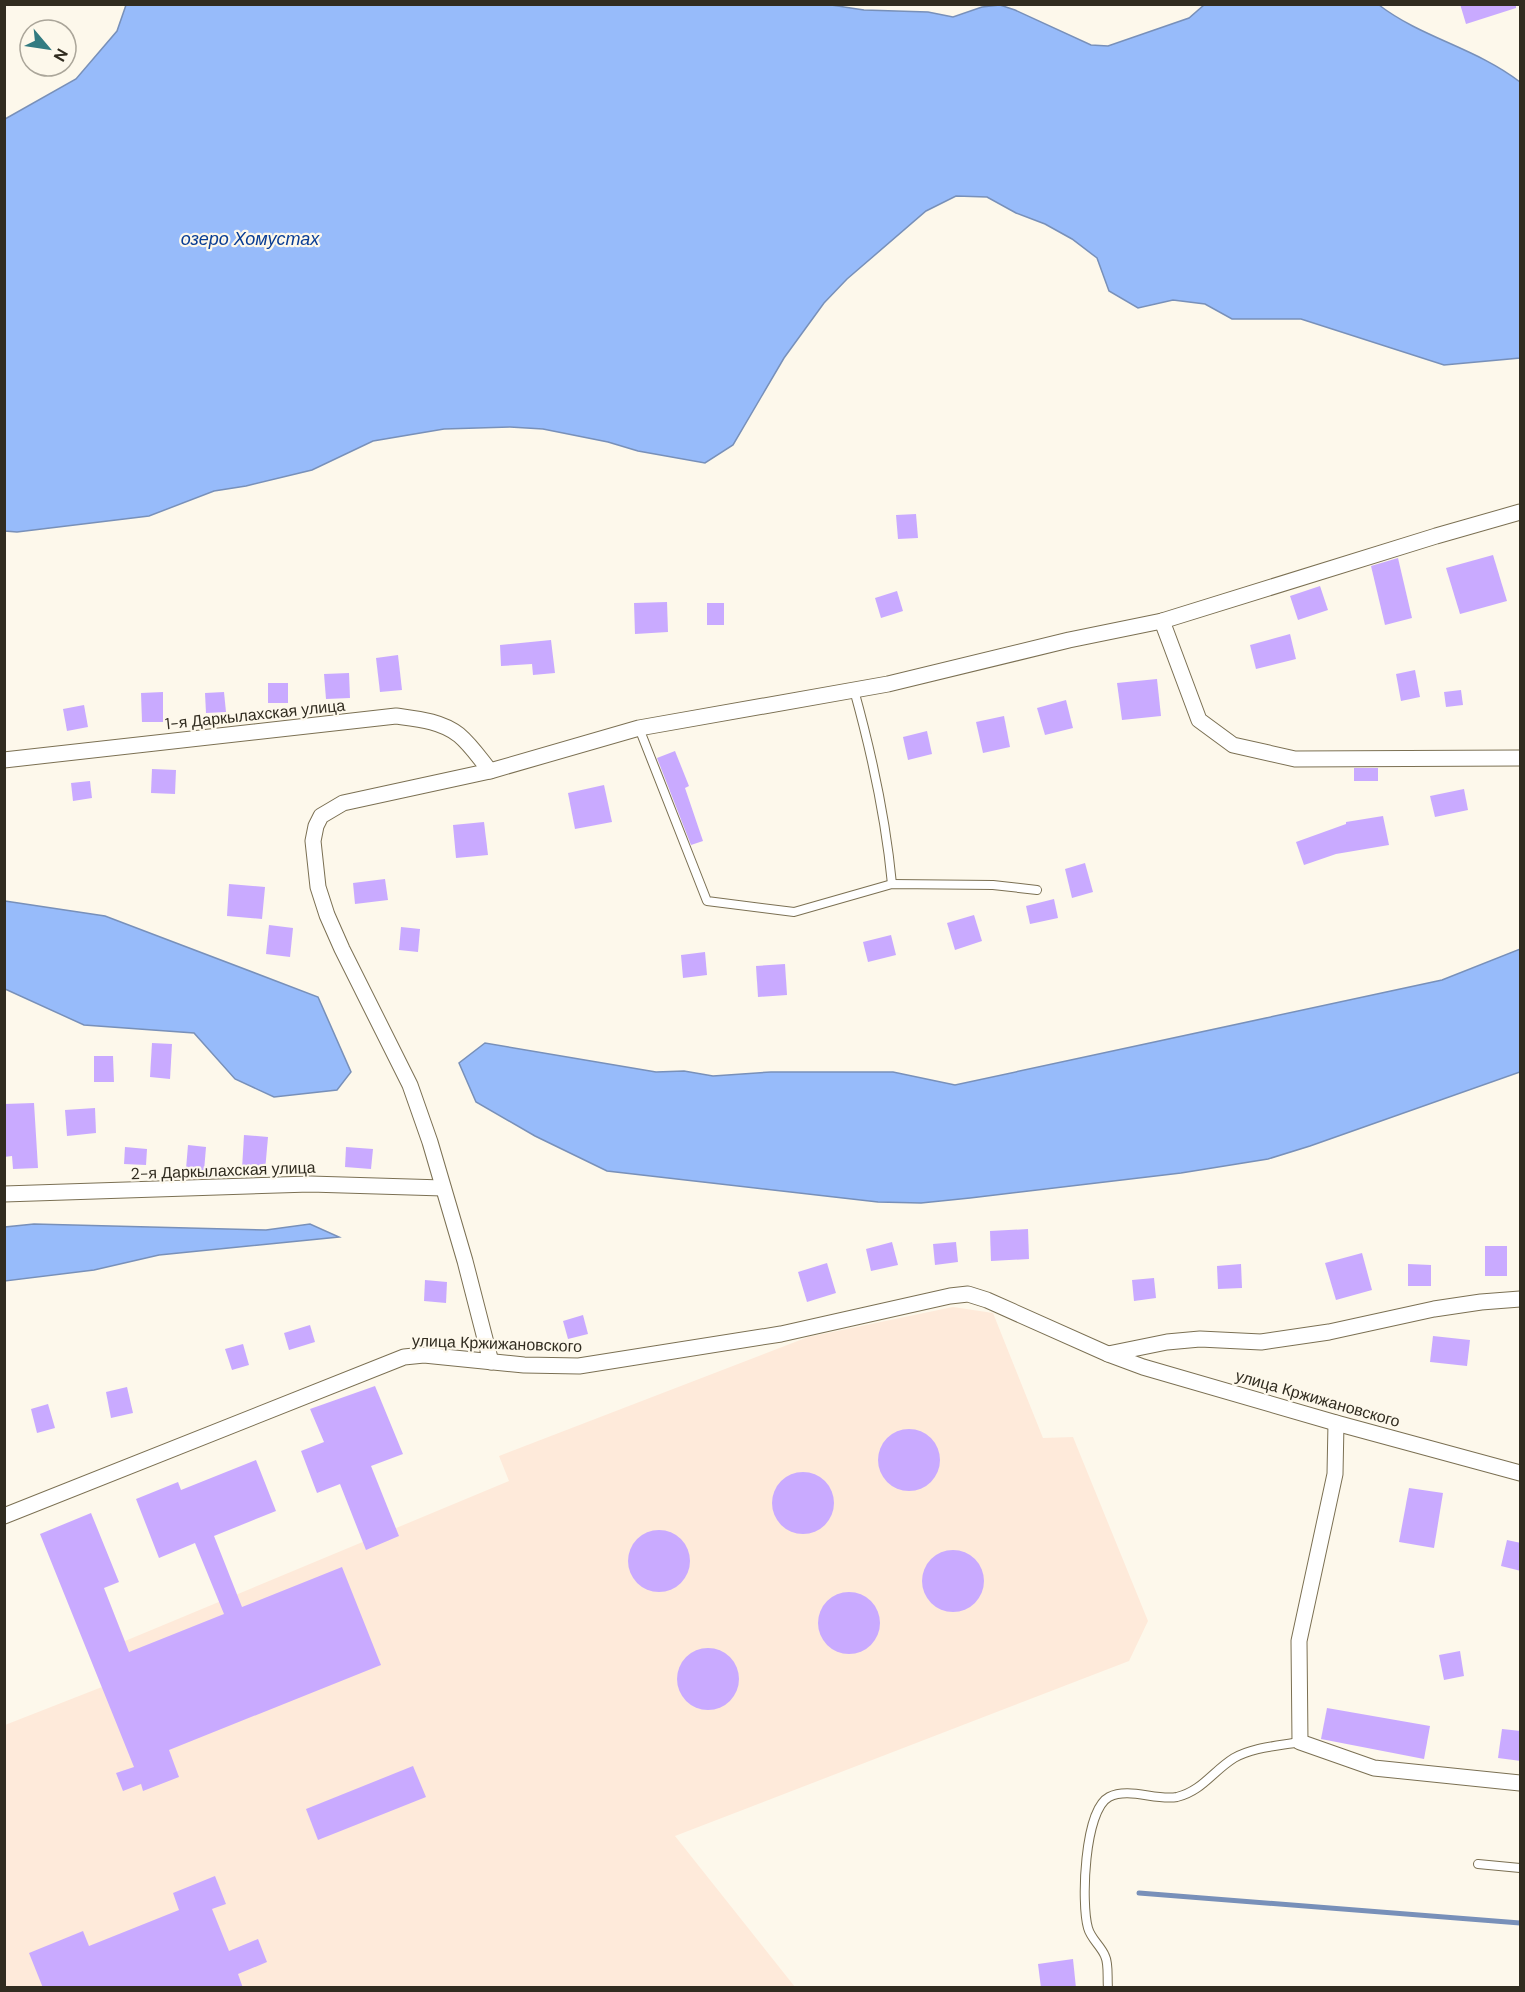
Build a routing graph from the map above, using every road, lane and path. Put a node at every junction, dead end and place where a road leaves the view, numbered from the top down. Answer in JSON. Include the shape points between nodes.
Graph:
{"nodes":[{"id":1,"x":1521,"y":512,"type":"edge"},
{"id":2,"x":1162,"y":621,"type":"junction"},
{"id":3,"x":854,"y":690,"type":"junction"},
{"id":4,"x":639,"y":728,"type":"junction"},
{"id":5,"x":1521,"y":758,"type":"edge"},
{"id":6,"x":4,"y":760,"type":"edge"},
{"id":7,"x":490,"y":771,"type":"junction"},
{"id":8,"x":892,"y":884,"type":"junction"},
{"id":9,"x":1037,"y":890,"type":"dead end"},
{"id":10,"x":443,"y":1188,"type":"junction"},
{"id":11,"x":4,"y":1194,"type":"edge"},
{"id":12,"x":1521,"y":1299,"type":"edge"},
{"id":13,"x":1108,"y":1354,"type":"junction"},
{"id":14,"x":491,"y":1362,"type":"junction"},
{"id":15,"x":1336,"y":1423,"type":"junction"},
{"id":16,"x":1521,"y":1473,"type":"edge"},
{"id":17,"x":4,"y":1516,"type":"edge"},
{"id":18,"x":1300,"y":1742,"type":"junction"},
{"id":19,"x":1521,"y":1783,"type":"edge"},
{"id":20,"x":1478,"y":1864,"type":"dead end"},
{"id":21,"x":1521,"y":1868,"type":"edge"},
{"id":22,"x":1108,"y":1988,"type":"edge"}],
"edges":[{"from":1,"to":2,"type":"street"},
{"from":2,"to":3,"type":"street"},
{"from":2,"to":5,"type":"street","via":[[1199,720],[1233,745],[1295,759]]},
{"from":3,"to":4,"type":"street"},
{"from":3,"to":8,"type":"lane","via":[[889,852]]},
{"from":4,"to":7,"type":"street"},
{"from":4,"to":8,"type":"lane","via":[[707,901],[794,912]]},
{"from":6,"to":7,"type":"street","name":"1-я Даркылахская улица","via":[[396,716],[442,725],[459,736]]},
{"from":7,"to":10,"type":"street","via":[[343,803],[321,816],[313,841],[318,887],[327,915],[411,1085]]},
{"from":8,"to":9,"type":"lane","via":[[993,885]]},
{"from":10,"to":11,"type":"street","name":"2-я Даркылахская улица","via":[[310,1184]]},
{"from":10,"to":14,"type":"street"},
{"from":12,"to":13,"type":"street","name":"улица Кржижановского","via":[[1434,1309],[1261,1342],[1200,1339]]},
{"from":13,"to":14,"type":"street","name":"улица Кржижановского","via":[[968,1294],[781,1334],[579,1366]]},
{"from":13,"to":15,"type":"street","name":"улица Кржижановского"},
{"from":14,"to":17,"type":"street","name":"улица Кржижановского","via":[[424,1355],[387,1363]]},
{"from":15,"to":16,"type":"street","name":"улица Кржижановского"},
{"from":15,"to":18,"type":"street","via":[[1335,1474],[1299,1641]]},
{"from":18,"to":19,"type":"street","via":[[1374,1768]]},
{"from":18,"to":22,"type":"lane","via":[[1246,1752],[1200,1788],[1176,1797],[1119,1794],[1098,1807],[1092,1824],[1083,1898],[1088,1930],[1106,1956]]},
{"from":20,"to":21,"type":"lane"}]}
